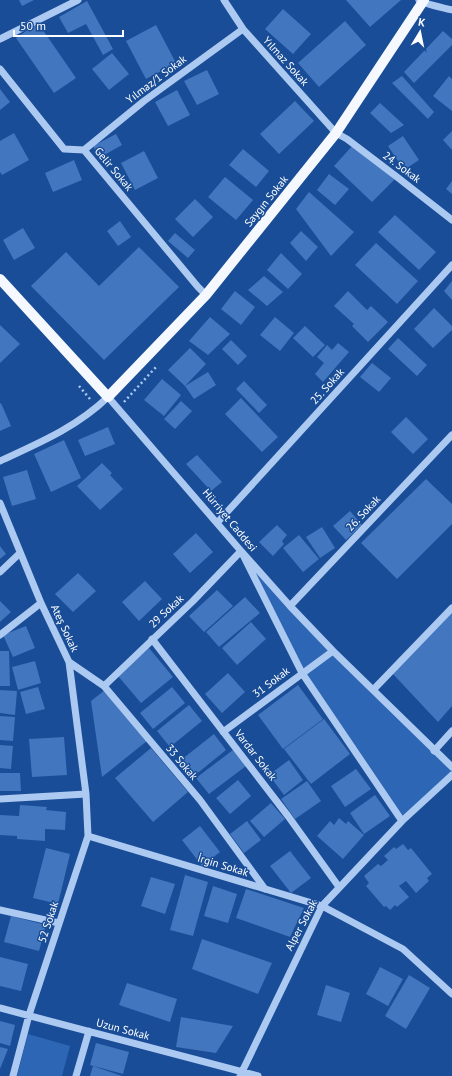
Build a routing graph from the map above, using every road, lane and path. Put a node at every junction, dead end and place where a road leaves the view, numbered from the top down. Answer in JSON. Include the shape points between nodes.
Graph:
{"nodes":[{"id":1,"x":78,"y":0,"type":"edge"},
{"id":2,"x":224,"y":0,"type":"edge"},
{"id":3,"x":422,"y":1,"type":"edge"},
{"id":4,"x":452,"y":10,"type":"edge"},
{"id":5,"x":243,"y":29,"type":"junction"},
{"id":6,"x":0,"y":38,"type":"edge"},
{"id":7,"x":0,"y":69,"type":"edge"},
{"id":8,"x":336,"y":133,"type":"junction"},
{"id":9,"x":84,"y":150,"type":"junction"},
{"id":10,"x":452,"y":220,"type":"edge"},
{"id":11,"x":452,"y":265,"type":"edge"},
{"id":12,"x":0,"y":279,"type":"edge"},
{"id":13,"x":206,"y":296,"type":"junction"},
{"id":14,"x":108,"y":397,"type":"junction"},
{"id":15,"x":452,"y":435,"type":"edge"},
{"id":16,"x":0,"y":461,"type":"edge"},
{"id":17,"x":0,"y":503,"type":"edge"},
{"id":18,"x":217,"y":523,"type":"junction"},
{"id":19,"x":240,"y":551,"type":"junction"},
{"id":20,"x":20,"y":553,"type":"junction"},
{"id":21,"x":0,"y":572,"type":"edge"},
{"id":22,"x":41,"y":603,"type":"junction"},
{"id":23,"x":290,"y":606,"type":"junction"},
{"id":24,"x":452,"y":608,"type":"edge"},
{"id":25,"x":0,"y":635,"type":"edge"},
{"id":26,"x":152,"y":639,"type":"junction"},
{"id":27,"x":333,"y":651,"type":"junction"},
{"id":28,"x":69,"y":662,"type":"junction"},
{"id":29,"x":302,"y":673,"type":"junction"},
{"id":30,"x":104,"y":686,"type":"junction"},
{"id":31,"x":373,"y":690,"type":"junction"},
{"id":32,"x":452,"y":731,"type":"edge"},
{"id":33,"x":223,"y":732,"type":"junction"},
{"id":34,"x":435,"y":751,"type":"junction"},
{"id":35,"x":452,"y":767,"type":"edge"},
{"id":36,"x":452,"y":775,"type":"edge"},
{"id":37,"x":86,"y":794,"type":"junction"},
{"id":38,"x":0,"y":799,"type":"edge"},
{"id":39,"x":402,"y":821,"type":"junction"},
{"id":40,"x":88,"y":836,"type":"junction"},
{"id":41,"x":339,"y":887,"type":"junction"},
{"id":42,"x":265,"y":889,"type":"junction"},
{"id":43,"x":322,"y":906,"type":"junction"},
{"id":44,"x":0,"y":910,"type":"edge"},
{"id":45,"x":59,"y":923,"type":"junction"},
{"id":46,"x":452,"y":994,"type":"edge"},
{"id":47,"x":0,"y":1008,"type":"edge"},
{"id":48,"x":29,"y":1015,"type":"junction"},
{"id":49,"x":89,"y":1031,"type":"junction"},
{"id":50,"x":240,"y":1074,"type":"edge"},
{"id":51,"x":13,"y":1076,"type":"edge"},
{"id":52,"x":76,"y":1076,"type":"edge"},
{"id":53,"x":258,"y":1076,"type":"edge"}],
"edges":[{"from":1,"to":6,"type":"street"},
{"from":2,"to":5,"type":"street","name":"Yılmaz Sokak"},
{"from":3,"to":4,"type":"street"},
{"from":3,"to":8,"type":"main road","name":"Saygın Sokak"},
{"from":5,"to":8,"type":"street","name":"Yılmaz Sokak"},
{"from":5,"to":9,"type":"street","name":"Yılmaz/1 Sokak","via":[[144,101]]},
{"from":7,"to":9,"type":"street","name":"Gelir Sokak","via":[[64,149]]},
{"from":8,"to":10,"type":"street","name":"24. Sokak"},
{"from":8,"to":13,"type":"main road","name":"Saygın Sokak"},
{"from":9,"to":13,"type":"street","name":"Gelir Sokak"},
{"from":11,"to":18,"type":"street","name":"25. Sokak"},
{"from":12,"to":14,"type":"main road","name":"Hürriyet Caddesi"},
{"from":13,"to":14,"type":"main road","name":"Saygın Sokak"},
{"from":14,"to":16,"type":"street","via":[[98,407],[58,434]]},
{"from":14,"to":18,"type":"street","name":"Hürriyet Caddesi"},
{"from":15,"to":23,"type":"street","name":"26. Sokak"},
{"from":17,"to":20,"type":"street","name":"Ateş Sokak"},
{"from":18,"to":19,"type":"street","name":"Hürriyet Caddesi"},
{"from":19,"to":23,"type":"street","name":"Hürriyet Caddesi"},
{"from":19,"to":26,"type":"street","name":"29 Sokak","via":[[193,601]]},
{"from":19,"to":29,"type":"street"},
{"from":20,"to":21,"type":"street"},
{"from":20,"to":22,"type":"street","name":"Ateş Sokak"},
{"from":22,"to":25,"type":"street"},
{"from":22,"to":28,"type":"street","name":"Ateş Sokak"},
{"from":23,"to":27,"type":"street","name":"Hürriyet Caddesi"},
{"from":24,"to":31,"type":"street"},
{"from":26,"to":30,"type":"street","name":"29 Sokak"},
{"from":26,"to":33,"type":"street","name":"Vardar Sokak"},
{"from":27,"to":29,"type":"street","name":"31 Sokak"},
{"from":27,"to":31,"type":"street","name":"Hürriyet Caddesi"},
{"from":28,"to":30,"type":"street","name":"33 Sokak"},
{"from":28,"to":37,"type":"street","name":"Ateş Sokak"},
{"from":29,"to":33,"type":"street","name":"31 Sokak"},
{"from":29,"to":39,"type":"street"},
{"from":30,"to":42,"type":"street","name":"33 Sokak","via":[[200,800]]},
{"from":31,"to":34,"type":"street","name":"Hürriyet Caddesi"},
{"from":32,"to":34,"type":"street"},
{"from":33,"to":41,"type":"street","name":"Vardar Sokak"},
{"from":34,"to":35,"type":"street","name":"Hürriyet Caddesi"},
{"from":36,"to":39,"type":"street","name":"Alper Sokak"},
{"from":37,"to":38,"type":"street"},
{"from":37,"to":40,"type":"street"},
{"from":39,"to":41,"type":"street","name":"Alper Sokak"},
{"from":40,"to":42,"type":"street","name":"İrgin Sokak"},
{"from":40,"to":45,"type":"street","name":"52 Sokak"},
{"from":41,"to":43,"type":"street","name":"Alper Sokak"},
{"from":42,"to":43,"type":"street","name":"İrgin Sokak"},
{"from":43,"to":46,"type":"street","name":"İrgin Sokak","via":[[403,949]]},
{"from":43,"to":50,"type":"street","name":"Alper Sokak"},
{"from":44,"to":45,"type":"street"},
{"from":45,"to":48,"type":"street","name":"52 Sokak"},
{"from":47,"to":48,"type":"street","name":"Uzun Sokak"},
{"from":48,"to":49,"type":"street","name":"Uzun Sokak"},
{"from":48,"to":51,"type":"street","name":"52 Sokak"},
{"from":49,"to":50,"type":"street","name":"Uzun Sokak"},
{"from":49,"to":52,"type":"street"},
{"from":50,"to":53,"type":"street","name":"Uzun Sokak"}]}
